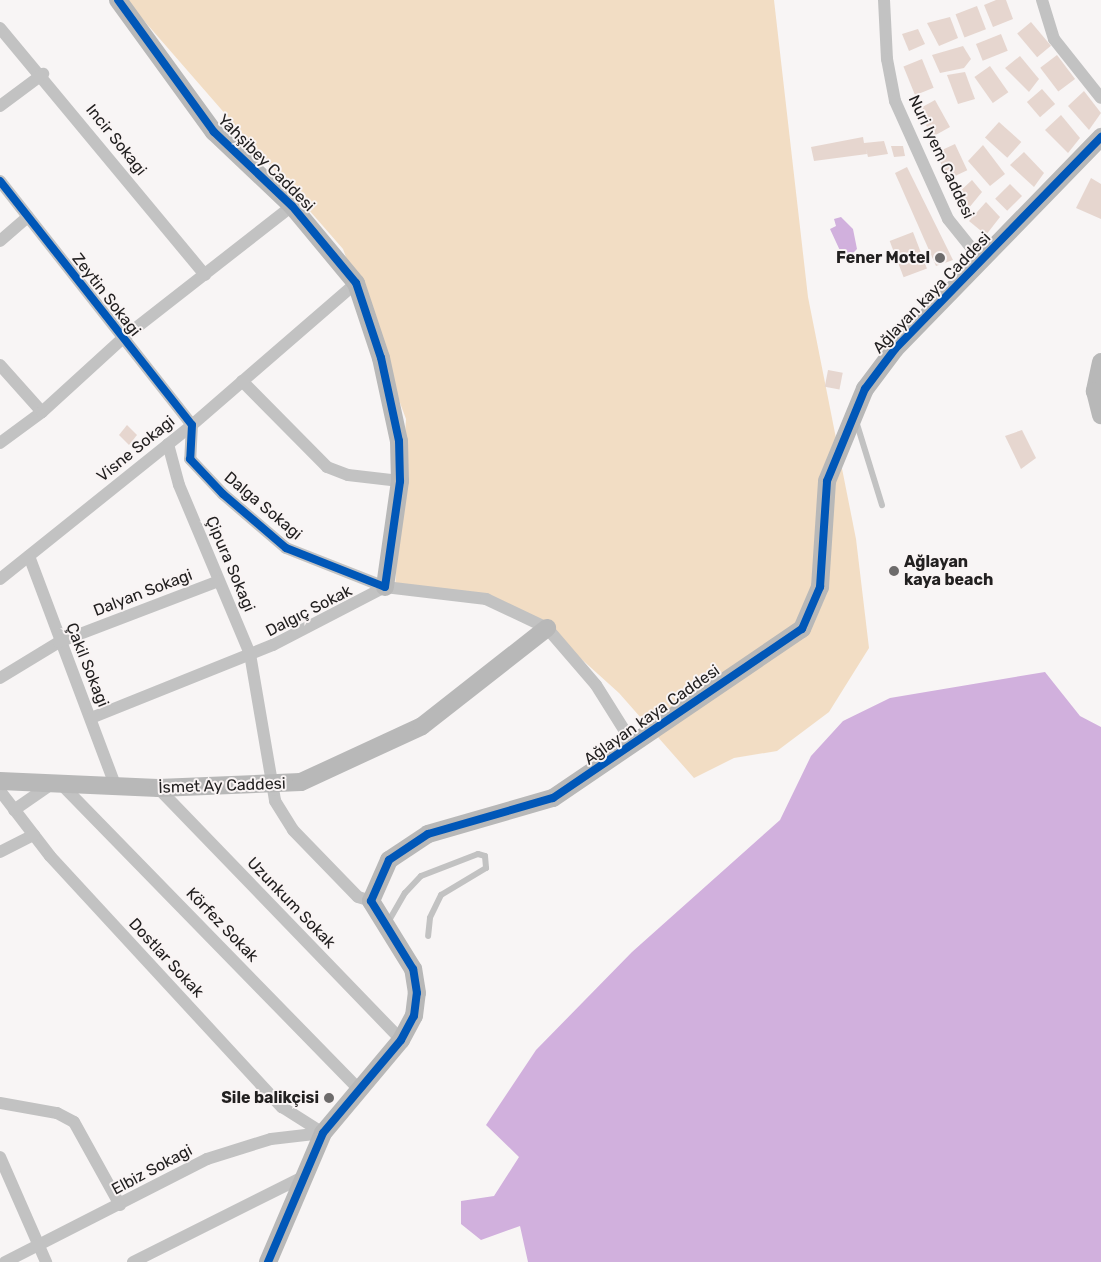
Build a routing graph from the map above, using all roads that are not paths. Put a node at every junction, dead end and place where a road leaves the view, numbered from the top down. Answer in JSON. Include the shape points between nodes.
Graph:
{"nodes":[{"id":1,"x":118,"y":0,"type":"edge"},
{"id":2,"x":884,"y":0,"type":"edge"},
{"id":3,"x":1042,"y":0,"type":"edge"},
{"id":4,"x":0,"y":28,"type":"edge"},
{"id":5,"x":43,"y":74,"type":"junction"},
{"id":6,"x":1101,"y":98,"type":"edge"},
{"id":7,"x":0,"y":106,"type":"edge"},
{"id":8,"x":1101,"y":137,"type":"edge"},
{"id":9,"x":0,"y":181,"type":"edge"},
{"id":10,"x":292,"y":206,"type":"junction"},
{"id":11,"x":28,"y":217,"type":"junction"},
{"id":12,"x":0,"y":240,"type":"edge"},
{"id":13,"x":982,"y":260,"type":"junction"},
{"id":14,"x":204,"y":275,"type":"junction"},
{"id":15,"x":356,"y":282,"type":"junction"},
{"id":16,"x":123,"y":338,"type":"junction"},
{"id":17,"x":1101,"y":362,"type":"edge"},
{"id":18,"x":0,"y":364,"type":"edge"},
{"id":19,"x":242,"y":382,"type":"junction"},
{"id":20,"x":42,"y":412,"type":"junction"},
{"id":21,"x":853,"y":412,"type":"junction"},
{"id":22,"x":1101,"y":415,"type":"edge"},
{"id":23,"x":192,"y":425,"type":"junction"},
{"id":24,"x":0,"y":443,"type":"edge"},
{"id":25,"x":168,"y":444,"type":"junction"},
{"id":26,"x":400,"y":481,"type":"junction"},
{"id":27,"x":882,"y":505,"type":"dead end"},
{"id":28,"x":29,"y":556,"type":"junction"},
{"id":29,"x":0,"y":579,"type":"edge"},
{"id":30,"x":219,"y":581,"type":"junction"},
{"id":31,"x":385,"y":588,"type":"junction"},
{"id":32,"x":547,"y":628,"type":"junction"},
{"id":33,"x":59,"y":642,"type":"junction"},
{"id":34,"x":250,"y":654,"type":"junction"},
{"id":35,"x":0,"y":678,"type":"edge"},
{"id":36,"x":92,"y":718,"type":"junction"},
{"id":37,"x":633,"y":744,"type":"junction"},
{"id":38,"x":0,"y":781,"type":"edge"},
{"id":39,"x":57,"y":783,"type":"junction"},
{"id":40,"x":116,"y":787,"type":"junction"},
{"id":41,"x":270,"y":787,"type":"junction"},
{"id":42,"x":158,"y":788,"type":"junction"},
{"id":43,"x":0,"y":791,"type":"edge"},
{"id":44,"x":14,"y":810,"type":"junction"},
{"id":45,"x":34,"y":835,"type":"junction"},
{"id":46,"x":0,"y":852,"type":"edge"},
{"id":47,"x":371,"y":901,"type":"junction"},
{"id":48,"x":385,"y":927,"type":"junction"},
{"id":49,"x":428,"y":936,"type":"dead end"},
{"id":50,"x":401,"y":1040,"type":"junction"},
{"id":51,"x":360,"y":1090,"type":"junction"},
{"id":52,"x":0,"y":1103,"type":"edge"},
{"id":53,"x":323,"y":1132,"type":"junction"},
{"id":54,"x":0,"y":1157,"type":"edge"},
{"id":55,"x":305,"y":1176,"type":"junction"},
{"id":56,"x":120,"y":1205,"type":"junction"},
{"id":57,"x":38,"y":1245,"type":"junction"},
{"id":58,"x":5,"y":1262,"type":"edge"},
{"id":59,"x":46,"y":1262,"type":"edge"},
{"id":60,"x":133,"y":1262,"type":"edge"},
{"id":61,"x":268,"y":1262,"type":"edge"}],
"edges":[{"from":1,"to":10,"type":"street","name":"Yahşibey Caddesi","via":[[214,132]]},
{"from":2,"to":13,"type":"street","name":"Nuri Iyem Caddesi","via":[[896,101],[948,219]]},
{"from":3,"to":6,"type":"street","via":[[1054,39]]},
{"from":4,"to":5,"type":"street","name":"Incir Sokagi"},
{"from":5,"to":7,"type":"street"},
{"from":5,"to":14,"type":"street","name":"Incir Sokagi"},
{"from":8,"to":13,"type":"street","name":"Ağlayan kaya Caddesi"},
{"from":9,"to":11,"type":"street","name":"Zeytin Sokagi"},
{"from":10,"to":14,"type":"street"},
{"from":10,"to":15,"type":"street","name":"Yahşibey Caddesi"},
{"from":11,"to":12,"type":"street"},
{"from":11,"to":16,"type":"street","name":"Zeytin Sokagi"},
{"from":13,"to":21,"type":"street","name":"Ağlayan kaya Caddesi","via":[[878,369]]},
{"from":14,"to":16,"type":"street"},
{"from":15,"to":19,"type":"street","name":"Visne Sokagi"},
{"from":15,"to":26,"type":"street","name":"Yahşibey Caddesi","via":[[381,358],[399,441]]},
{"from":16,"to":20,"type":"street"},
{"from":16,"to":23,"type":"street","name":"Zeytin Sokagi"},
{"from":17,"to":22,"type":"street","via":[[1095,391]]},
{"from":18,"to":20,"type":"street"},
{"from":19,"to":23,"type":"street","name":"Visne Sokagi"},
{"from":19,"to":26,"type":"street","via":[[327,467],[348,475]]},
{"from":20,"to":24,"type":"street"},
{"from":21,"to":27,"type":"lane"},
{"from":21,"to":37,"type":"street","name":"Ağlayan kaya Caddesi","via":[[827,481],[820,587],[810,617],[793,637]]},
{"from":23,"to":25,"type":"street","name":"Visne Sokagi"},
{"from":23,"to":31,"type":"street","name":"Dalga Sokagi","via":[[190,459],[286,548]]},
{"from":25,"to":28,"type":"street","name":"Visne Sokagi"},
{"from":25,"to":30,"type":"street","name":"Çipura Sokagi"},
{"from":26,"to":31,"type":"street","name":"Yahşibey Caddesi"},
{"from":28,"to":29,"type":"street","name":"Visne Sokagi"},
{"from":28,"to":33,"type":"street","name":"Çakil Sokagi"},
{"from":30,"to":33,"type":"street","name":"Dalyan Sokagi"},
{"from":30,"to":34,"type":"street","name":"Çipura Sokagi"},
{"from":31,"to":32,"type":"street","via":[[486,599]]},
{"from":31,"to":34,"type":"street","name":"Dalgıç Sokak"},
{"from":32,"to":37,"type":"street","via":[[596,685]]},
{"from":32,"to":41,"type":"street","name":"İsmet Ay Caddesi","via":[[438,716],[398,742],[301,782]]},
{"from":33,"to":35,"type":"street","name":"Dalyan Sokagi"},
{"from":33,"to":36,"type":"street","name":"Çakil Sokagi"},
{"from":34,"to":36,"type":"street","name":"Dalgıç Sokak"},
{"from":34,"to":41,"type":"street","name":"Çipura Sokagi"},
{"from":36,"to":40,"type":"street","name":"Çakil Sokagi"},
{"from":37,"to":47,"type":"street","name":"Ağlayan kaya Caddesi","via":[[553,798],[412,841],[384,866]]},
{"from":38,"to":39,"type":"street","name":"İsmet Ay Caddesi"},
{"from":39,"to":40,"type":"street","name":"İsmet Ay Caddesi"},
{"from":39,"to":44,"type":"street"},
{"from":39,"to":51,"type":"street","name":"Körfez Sokak"},
{"from":40,"to":42,"type":"street","name":"İsmet Ay Caddesi"},
{"from":41,"to":42,"type":"street","name":"İsmet Ay Caddesi"},
{"from":41,"to":47,"type":"street","name":"Çipura Sokagi","via":[[293,830],[358,897]]},
{"from":42,"to":50,"type":"street","name":"Uzunkum Sokak"},
{"from":43,"to":44,"type":"street","name":"Dostlar Sokak"},
{"from":44,"to":45,"type":"street","name":"Dostlar Sokak"},
{"from":45,"to":46,"type":"street"},
{"from":45,"to":53,"type":"street","name":"Dostlar Sokak","via":[[282,1107]]},
{"from":47,"to":48,"type":"street"},
{"from":48,"to":49,"type":"lane","via":[[421,876],[478,854],[485,856],[486,868],[440,895],[430,918]]},
{"from":48,"to":50,"type":"street","via":[[416,981],[414,1016]]},
{"from":50,"to":51,"type":"street"},
{"from":51,"to":53,"type":"street"},
{"from":52,"to":56,"type":"street","via":[[56,1113],[74,1122]]},
{"from":53,"to":55,"type":"street"},
{"from":53,"to":56,"type":"street","name":"Elbiz Sokagi","via":[[240,1147],[207,1159]]},
{"from":54,"to":57,"type":"street"},
{"from":55,"to":60,"type":"street"},
{"from":55,"to":61,"type":"street"},
{"from":56,"to":57,"type":"street","name":"Elbiz Sokagi"},
{"from":57,"to":58,"type":"street","name":"Elbiz Sokagi"},
{"from":57,"to":59,"type":"street"}]}
